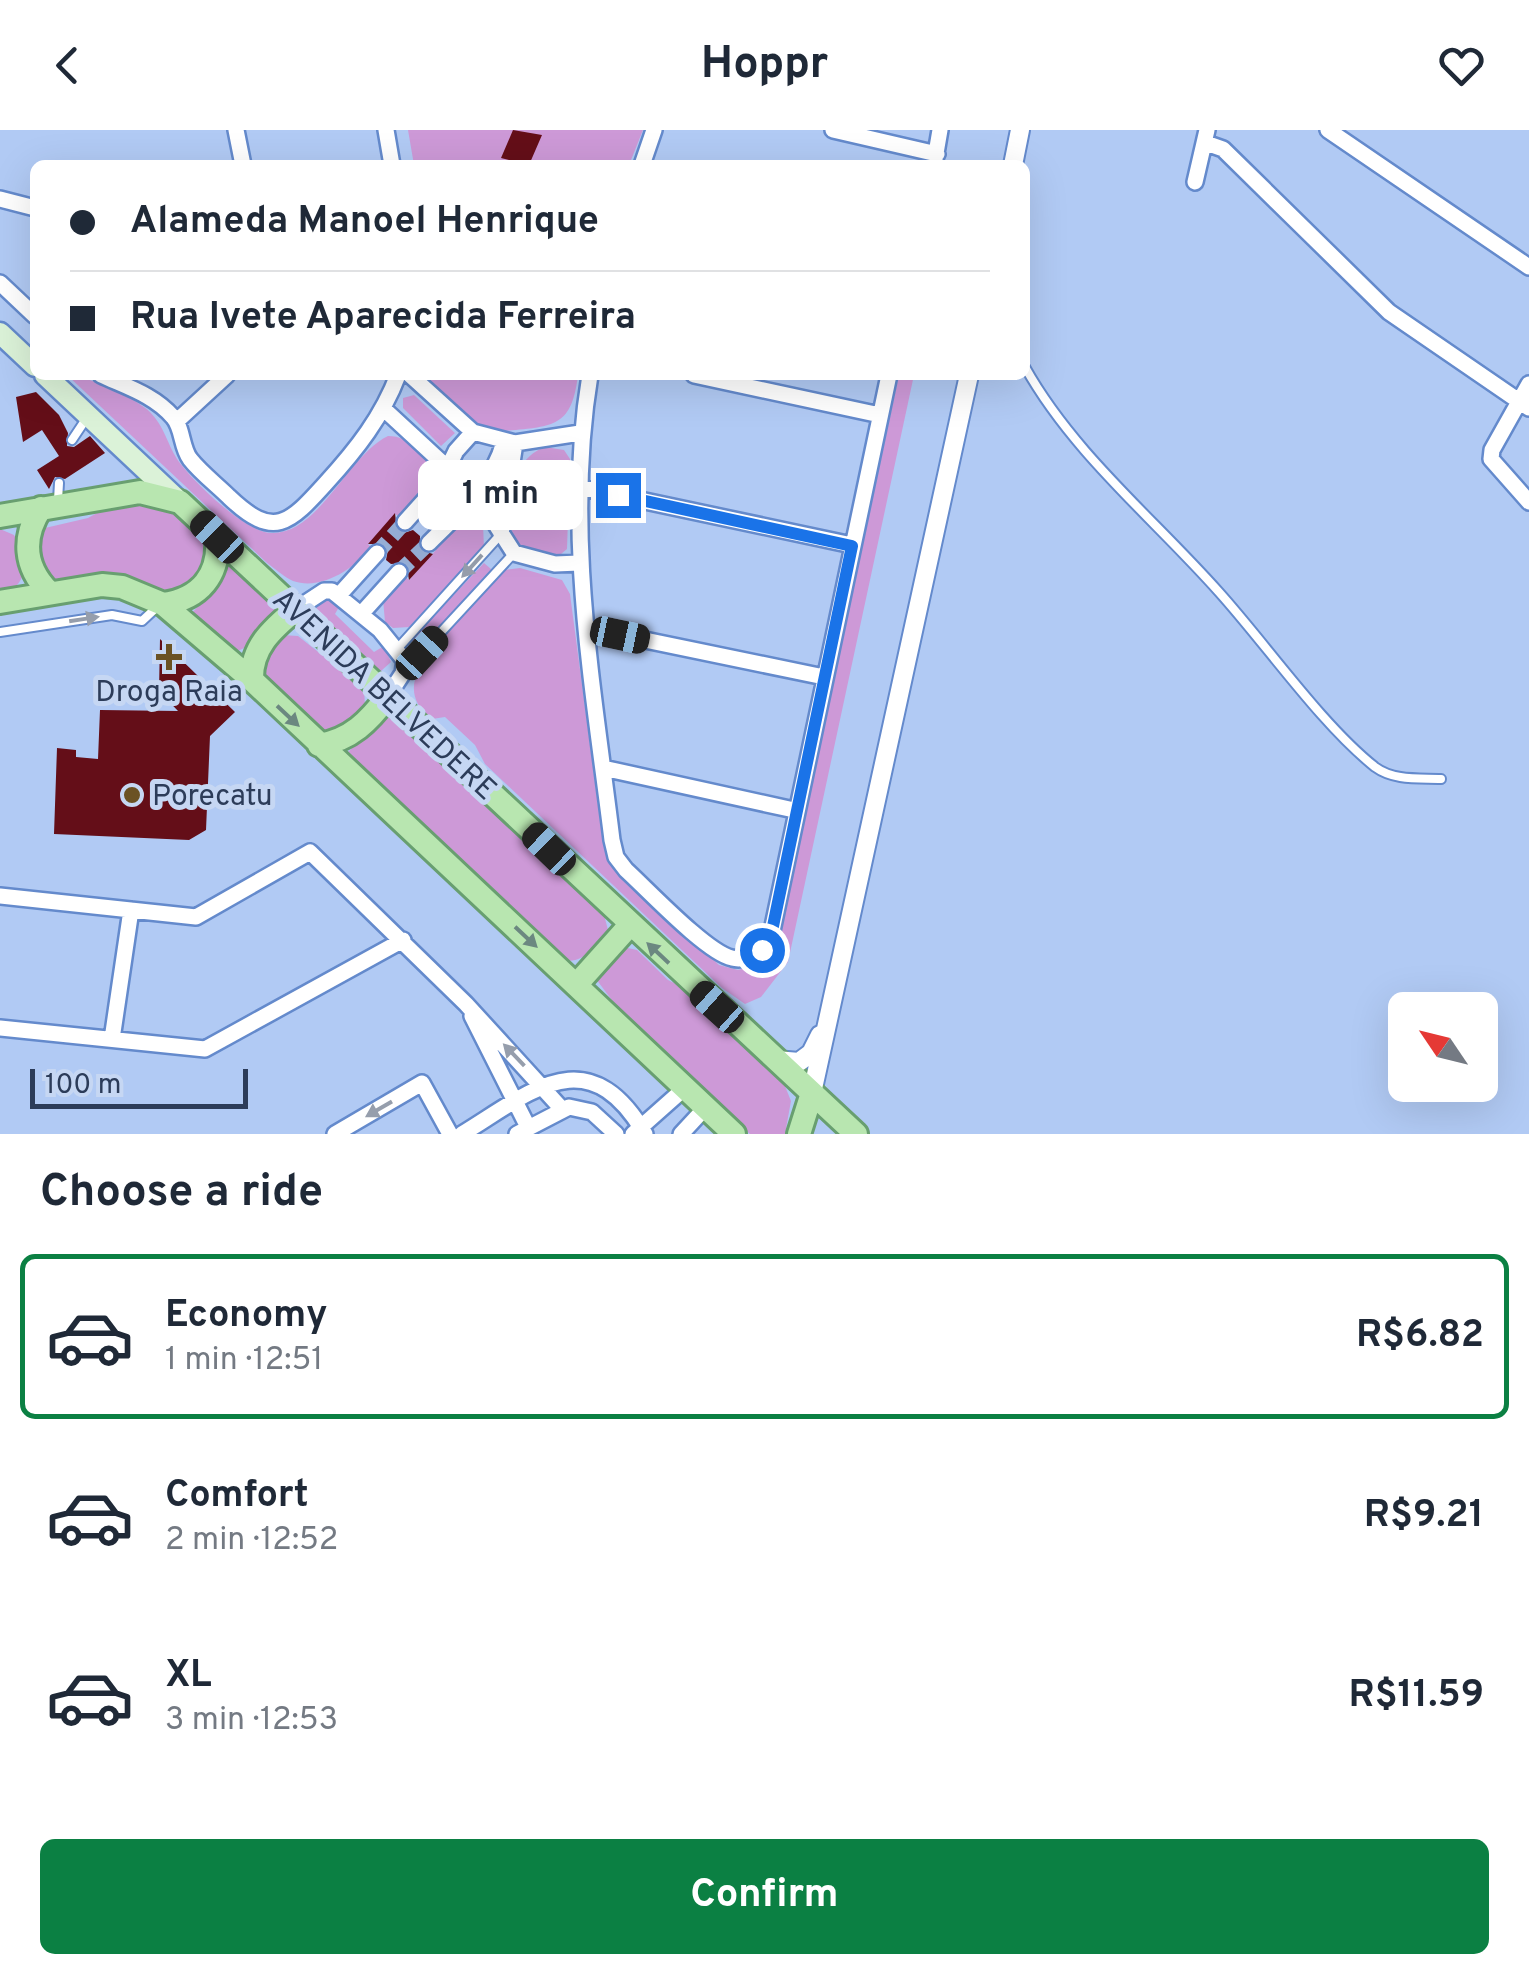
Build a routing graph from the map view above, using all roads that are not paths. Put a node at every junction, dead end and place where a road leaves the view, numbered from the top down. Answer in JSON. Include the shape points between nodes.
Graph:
{"nodes":[{"id":1,"x":236,"y":130,"type":"edge"},
{"id":2,"x":386,"y":130,"type":"edge"},
{"id":3,"x":654,"y":130,"type":"edge"},
{"id":4,"x":834,"y":130,"type":"edge"},
{"id":5,"x":940,"y":130,"type":"edge"},
{"id":6,"x":1020,"y":130,"type":"edge"},
{"id":7,"x":1328,"y":130,"type":"edge"},
{"id":8,"x":1206,"y":136,"type":"edge"},
{"id":9,"x":241,"y":160,"type":"edge"},
{"id":10,"x":391,"y":160,"type":"edge"},
{"id":11,"x":644,"y":160,"type":"edge"},
{"id":12,"x":936,"y":160,"type":"edge"},
{"id":13,"x":1013,"y":160,"type":"edge"},
{"id":14,"x":1195,"y":182,"type":"dead end"},
{"id":15,"x":0,"y":198,"type":"edge"},
{"id":16,"x":30,"y":207,"type":"edge"},
{"id":17,"x":1529,"y":267,"type":"edge"},
{"id":18,"x":0,"y":283,"type":"edge"},
{"id":19,"x":30,"y":311,"type":"edge"},
{"id":20,"x":0,"y":333,"type":"edge"},
{"id":21,"x":30,"y":361,"type":"edge"},
{"id":22,"x":1030,"y":373,"type":"edge"},
{"id":23,"x":49,"y":380,"type":"edge"},
{"id":24,"x":113,"y":380,"type":"edge"},
{"id":25,"x":221,"y":380,"type":"edge"},
{"id":26,"x":396,"y":380,"type":"edge"},
{"id":27,"x":416,"y":380,"type":"edge"},
{"id":28,"x":589,"y":380,"type":"edge"},
{"id":29,"x":717,"y":380,"type":"edge"},
{"id":30,"x":888,"y":380,"type":"edge"},
{"id":31,"x":968,"y":380,"type":"edge"},
{"id":32,"x":1529,"y":384,"type":"edge"},
{"id":33,"x":1524,"y":404,"type":"edge"},
{"id":34,"x":385,"y":410,"type":"junction"},
{"id":35,"x":880,"y":415,"type":"junction"},
{"id":36,"x":88,"y":416,"type":"junction"},
{"id":37,"x":177,"y":421,"type":"junction"},
{"id":38,"x":473,"y":432,"type":"junction"},
{"id":39,"x":580,"y":433,"type":"junction"},
{"id":40,"x":72,"y":440,"type":"dead end"},
{"id":41,"x":510,"y":443,"type":"junction"},
{"id":42,"x":448,"y":467,"type":"junction"},
{"id":43,"x":579,"y":487,"type":"junction"},
{"id":44,"x":477,"y":496,"type":"junction"},
{"id":45,"x":53,"y":499,"type":"junction"},
{"id":46,"x":180,"y":502,"type":"junction"},
{"id":47,"x":1529,"y":502,"type":"edge"},
{"id":48,"x":0,"y":516,"type":"edge"},
{"id":49,"x":405,"y":522,"type":"tunnel mouth"},
{"id":50,"x":501,"y":534,"type":"junction"},
{"id":51,"x":217,"y":537,"type":"junction"},
{"id":52,"x":428,"y":543,"type":"tunnel mouth"},
{"id":53,"x":852,"y":546,"type":"junction"},
{"id":54,"x":377,"y":552,"type":"tunnel mouth"},
{"id":55,"x":514,"y":553,"type":"junction"},
{"id":56,"x":579,"y":563,"type":"junction"},
{"id":57,"x":400,"y":572,"type":"tunnel mouth"},
{"id":58,"x":48,"y":592,"type":"junction"},
{"id":59,"x":340,"y":594,"type":"junction"},
{"id":60,"x":0,"y":602,"type":"edge"},
{"id":61,"x":161,"y":604,"type":"junction"},
{"id":62,"x":296,"y":610,"type":"junction"},
{"id":63,"x":362,"y":613,"type":"junction"},
{"id":64,"x":586,"y":628,"type":"junction"},
{"id":65,"x":0,"y":632,"type":"edge"},
{"id":66,"x":398,"y":648,"type":"junction"},
{"id":67,"x":403,"y":673,"type":"junction"},
{"id":68,"x":824,"y":678,"type":"junction"},
{"id":69,"x":252,"y":680,"type":"junction"},
{"id":70,"x":388,"y":696,"type":"junction"},
{"id":71,"x":319,"y":745,"type":"junction"},
{"id":72,"x":604,"y":768,"type":"junction"},
{"id":73,"x":1441,"y":778,"type":"dead end"},
{"id":74,"x":794,"y":810,"type":"junction"},
{"id":75,"x":0,"y":896,"type":"edge"},
{"id":76,"x":131,"y":910,"type":"junction"},
{"id":77,"x":629,"y":926,"type":"junction"},
{"id":78,"x":403,"y":940,"type":"junction"},
{"id":79,"x":577,"y":984,"type":"junction"},
{"id":80,"x":466,"y":1004,"type":"junction"},
{"id":81,"x":826,"y":1020,"type":"junction"},
{"id":82,"x":0,"y":1028,"type":"edge"},
{"id":83,"x":112,"y":1039,"type":"junction"},
{"id":84,"x":776,"y":1060,"type":"junction"},
{"id":85,"x":542,"y":1084,"type":"junction"},
{"id":86,"x":686,"y":1086,"type":"junction"},
{"id":87,"x":812,"y":1092,"type":"junction"},
{"id":88,"x":514,"y":1103,"type":"junction"},
{"id":89,"x":561,"y":1108,"type":"junction"},
{"id":90,"x":718,"y":1124,"type":"edge"},
{"id":91,"x":523,"y":1131,"type":"edge"},
{"id":92,"x":640,"y":1132,"type":"edge"},
{"id":93,"x":336,"y":1134,"type":"edge"},
{"id":94,"x":450,"y":1134,"type":"edge"},
{"id":95,"x":462,"y":1134,"type":"edge"},
{"id":96,"x":616,"y":1134,"type":"edge"},
{"id":97,"x":681,"y":1134,"type":"edge"},
{"id":98,"x":799,"y":1134,"type":"edge"},
{"id":99,"x":856,"y":1134,"type":"edge"}],
"edges":[{"from":1,"to":9,"type":"street"},
{"from":2,"to":10,"type":"street"},
{"from":3,"to":11,"type":"street"},
{"from":4,"to":12,"type":"street"},
{"from":5,"to":12,"type":"street"},
{"from":6,"to":13,"type":"street"},
{"from":7,"to":17,"type":"street"},
{"from":8,"to":14,"type":"street"},
{"from":8,"to":33,"type":"street","via":[[1389,312]]},
{"from":15,"to":16,"type":"street"},
{"from":18,"to":19,"type":"street"},
{"from":20,"to":21,"type":"main road"},
{"from":22,"to":73,"type":"lane","via":[[1094,458],[1341,734],[1392,777]]},
{"from":23,"to":36,"type":"main road"},
{"from":24,"to":37,"type":"street","via":[[141,392]]},
{"from":25,"to":37,"type":"street"},
{"from":26,"to":34,"type":"street"},
{"from":27,"to":38,"type":"street"},
{"from":28,"to":39,"type":"street"},
{"from":29,"to":35,"type":"street"},
{"from":30,"to":35,"type":"street"},
{"from":31,"to":81,"type":"street"},
{"from":32,"to":33,"type":"street"},
{"from":33,"to":47,"type":"street","via":[[1491,460]]},
{"from":34,"to":37,"type":"street","via":[[302,510],[272,524],[245,512],[189,458]]},
{"from":34,"to":42,"type":"street"},
{"from":35,"to":53,"type":"street"},
{"from":36,"to":40,"type":"lane"},
{"from":36,"to":46,"type":"main road"},
{"from":38,"to":41,"type":"street"},
{"from":38,"to":42,"type":"street"},
{"from":39,"to":41,"type":"street"},
{"from":39,"to":43,"type":"street"},
{"from":41,"to":44,"type":"street"},
{"from":41,"to":50,"type":"street"},
{"from":42,"to":44,"type":"street"},
{"from":42,"to":49,"type":"street"},
{"from":43,"to":53,"type":"street"},
{"from":43,"to":56,"type":"street"},
{"from":44,"to":50,"type":"street"},
{"from":44,"to":52,"type":"street"},
{"from":45,"to":46,"type":"main road","via":[[140,492]]},
{"from":45,"to":48,"type":"main road"},
{"from":45,"to":58,"type":"main road","via":[[29,532],[28,558]]},
{"from":46,"to":51,"type":"main road","name":"AVENIDA BELVEDERE"},
{"from":50,"to":55,"type":"street"},
{"from":50,"to":66,"type":"lane","one_way":true},
{"from":51,"to":61,"type":"main road","via":[[206,584],[194,595]]},
{"from":51,"to":62,"type":"main road","name":"AVENIDA BELVEDERE"},
{"from":53,"to":68,"type":"street"},
{"from":54,"to":59,"type":"street"},
{"from":55,"to":56,"type":"street"},
{"from":55,"to":67,"type":"lane"},
{"from":56,"to":64,"type":"street"},
{"from":57,"to":63,"type":"street"},
{"from":58,"to":60,"type":"main road"},
{"from":58,"to":61,"type":"main road","via":[[112,586]]},
{"from":59,"to":62,"type":"street","via":[[324,591]]},
{"from":59,"to":63,"type":"street"},
{"from":65,"to":61,"type":"lane","one_way":true,"via":[[112,614],[142,621]]},
{"from":61,"to":69,"type":"main road"},
{"from":62,"to":69,"type":"main road","via":[[258,648]]},
{"from":62,"to":70,"type":"main road","name":"AVENIDA BELVEDERE"},
{"from":63,"to":66,"type":"street"},
{"from":64,"to":68,"type":"street"},
{"from":64,"to":72,"type":"street"},
{"from":66,"to":67,"type":"street"},
{"from":67,"to":70,"type":"street"},
{"from":68,"to":74,"type":"street"},
{"from":69,"to":71,"type":"main road","one_way":true},
{"from":70,"to":71,"type":"main road","via":[[350,735]]},
{"from":70,"to":77,"type":"main road","name":"AVENIDA BELVEDERE"},
{"from":71,"to":79,"type":"main road","one_way":true},
{"from":72,"to":74,"type":"street"},
{"from":72,"to":74,"type":"street","via":[[616,857],[721,954],[736,959],[762,950],[772,931]]},
{"from":75,"to":76,"type":"street"},
{"from":76,"to":78,"type":"street","via":[[196,918],[310,852]]},
{"from":76,"to":83,"type":"street"},
{"from":77,"to":79,"type":"main road"},
{"from":84,"to":77,"type":"main road","name":"AVENIDA BELVEDERE","one_way":true},
{"from":78,"to":80,"type":"street"},
{"from":78,"to":83,"type":"street","via":[[205,1049]]},
{"from":79,"to":86,"type":"main road"},
{"from":85,"to":80,"type":"street","one_way":true},
{"from":80,"to":88,"type":"street"},
{"from":81,"to":84,"type":"street","via":[[799,1062]]},
{"from":81,"to":87,"type":"street"},
{"from":82,"to":83,"type":"street"},
{"from":84,"to":87,"type":"main road","name":"AVENIDA BELVEDERE"},
{"from":85,"to":88,"type":"street"},
{"from":85,"to":89,"type":"street"},
{"from":85,"to":92,"type":"street","via":[[587,1081],[613,1094]]},
{"from":86,"to":90,"type":"main road"},
{"from":86,"to":92,"type":"street"},
{"from":87,"to":98,"type":"main road"},
{"from":87,"to":99,"type":"main road","name":"AVENIDA BELVEDERE"},
{"from":88,"to":91,"type":"street"},
{"from":88,"to":95,"type":"street"},
{"from":89,"to":91,"type":"street"},
{"from":89,"to":96,"type":"street","via":[[592,1112]]},
{"from":90,"to":97,"type":"street"},
{"from":94,"to":93,"type":"street","one_way":true,"via":[[422,1084]]}]}
